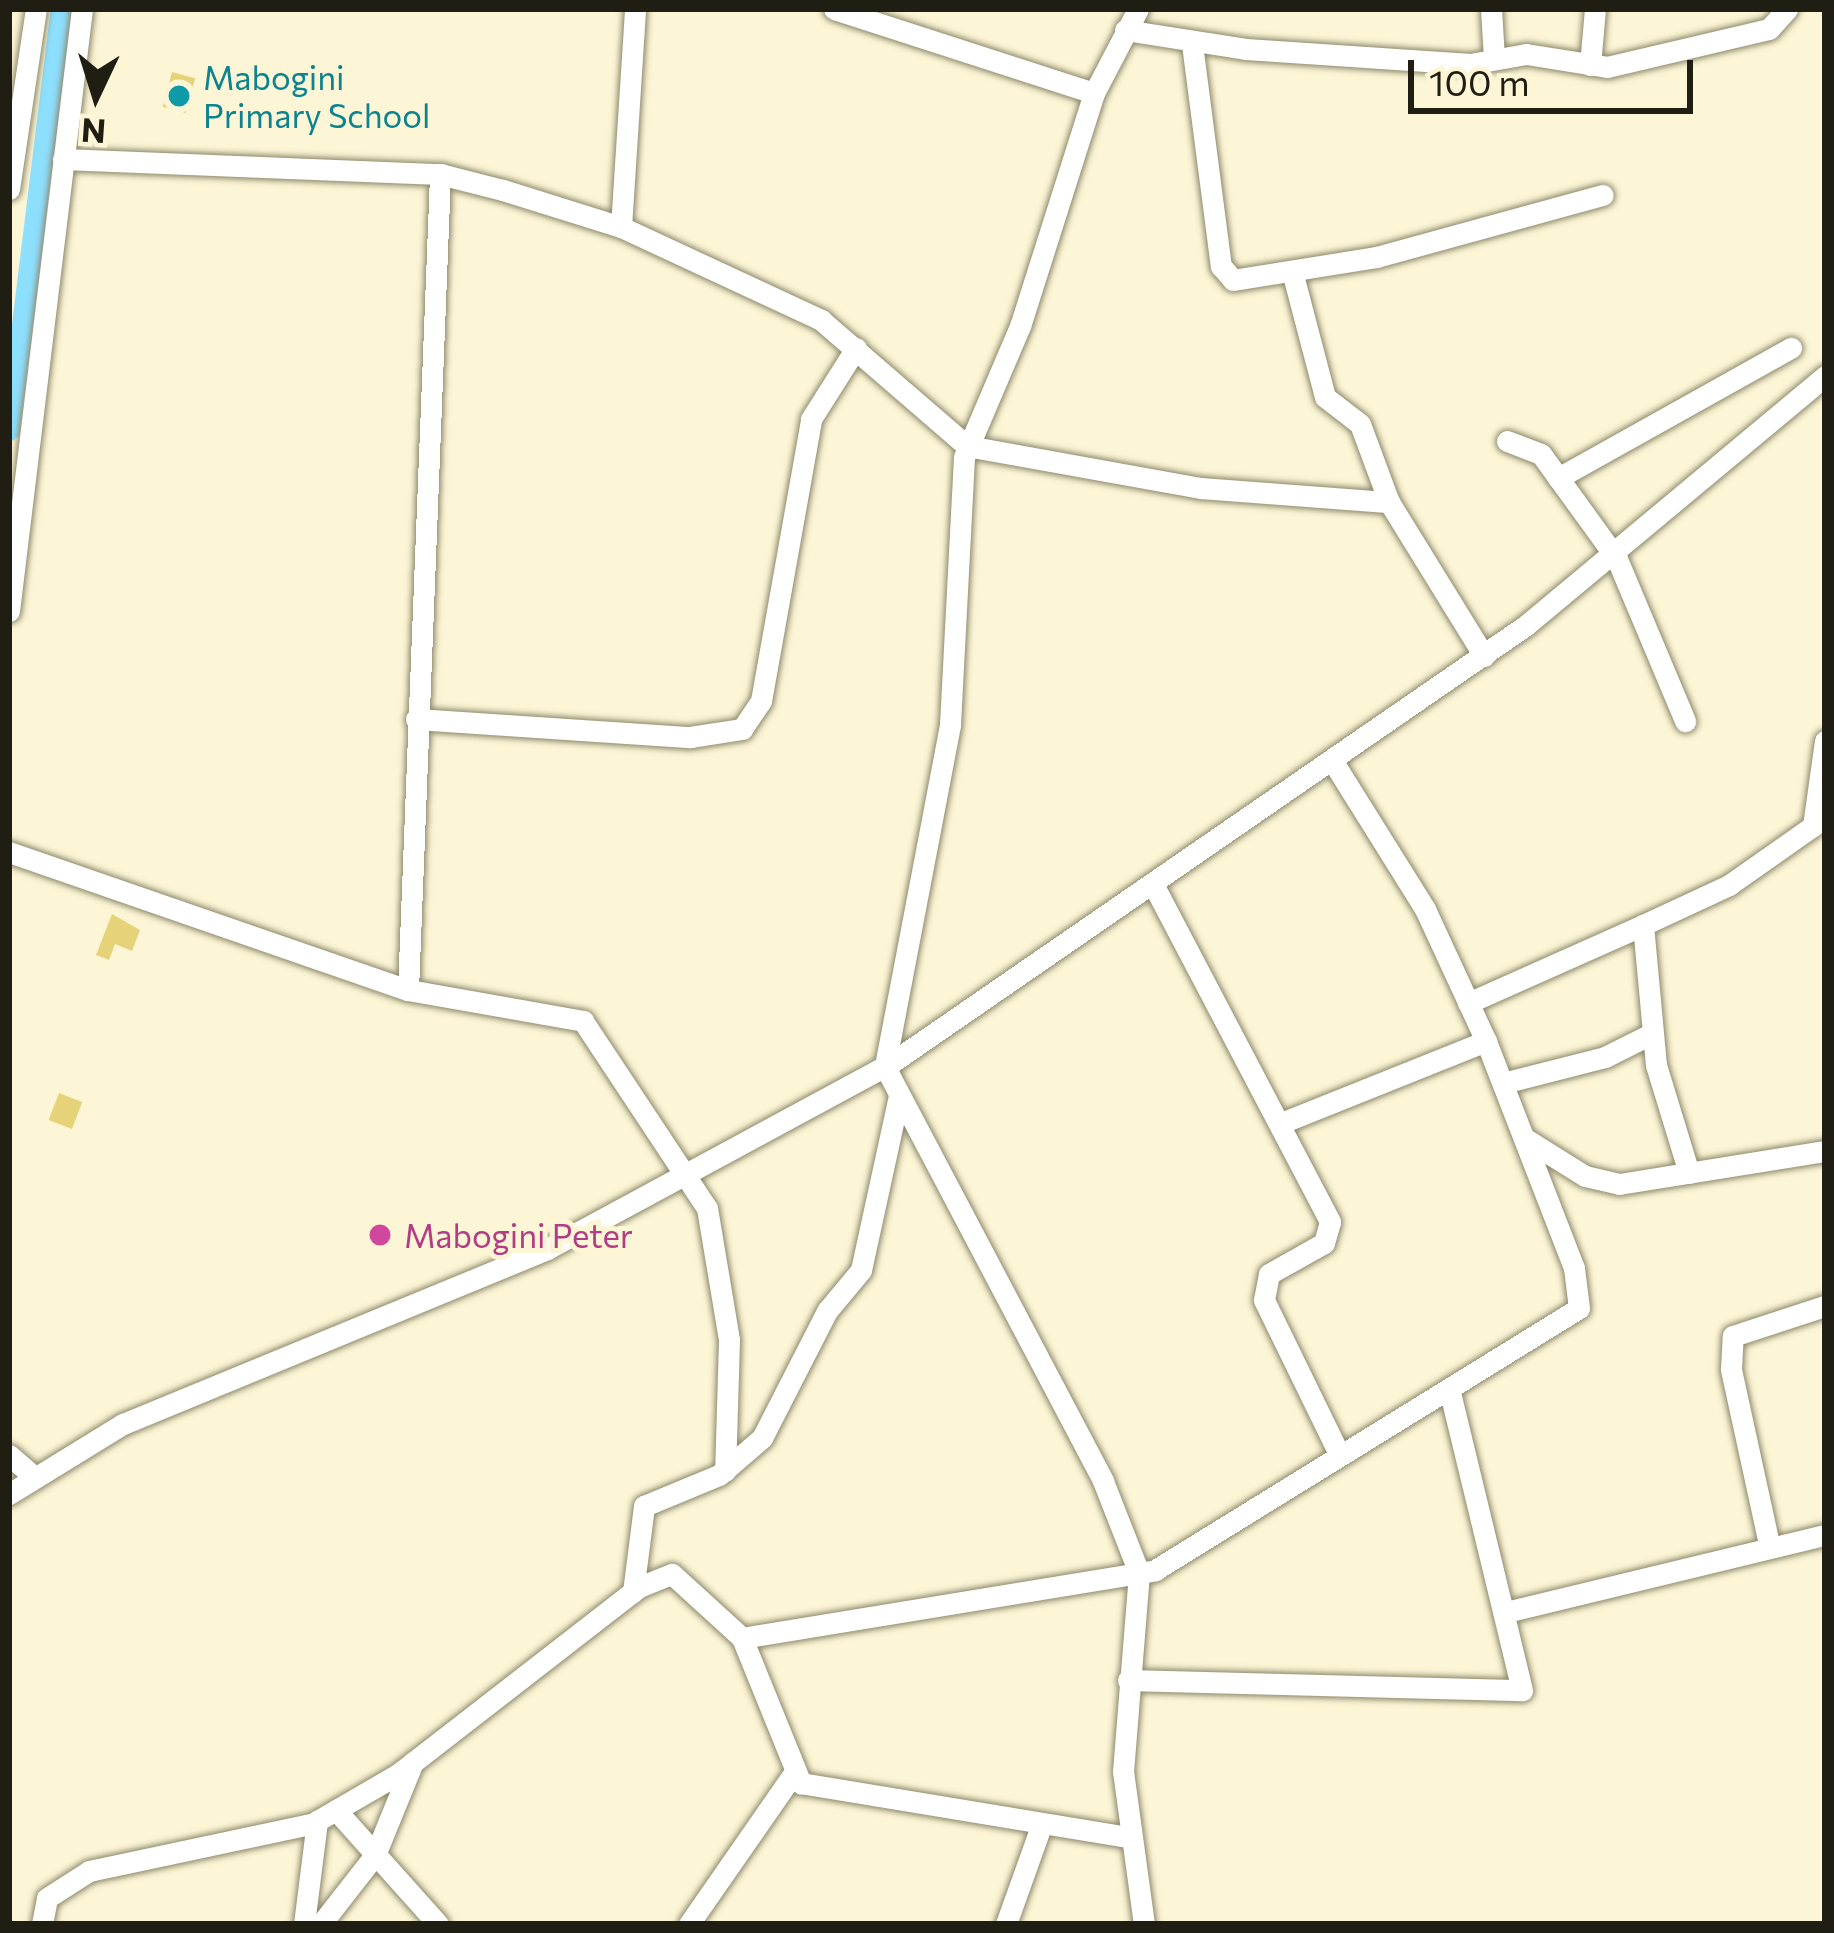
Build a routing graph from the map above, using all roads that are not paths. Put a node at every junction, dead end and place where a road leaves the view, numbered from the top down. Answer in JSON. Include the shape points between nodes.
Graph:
{"nodes":[{"id":1,"x":36,"y":9,"type":"edge"},
{"id":2,"x":82,"y":9,"type":"edge"},
{"id":3,"x":635,"y":9,"type":"edge"},
{"id":4,"x":834,"y":9,"type":"edge"},
{"id":5,"x":1138,"y":9,"type":"edge"},
{"id":6,"x":1491,"y":9,"type":"edge"},
{"id":7,"x":1595,"y":9,"type":"edge"},
{"id":8,"x":1787,"y":9,"type":"edge"},
{"id":9,"x":1125,"y":30,"type":"junction"},
{"id":10,"x":1192,"y":44,"type":"junction"},
{"id":11,"x":1494,"y":58,"type":"junction"},
{"id":12,"x":1590,"y":65,"type":"junction"},
{"id":13,"x":1094,"y":93,"type":"junction"},
{"id":14,"x":63,"y":159,"type":"junction"},
{"id":15,"x":440,"y":174,"type":"junction"},
{"id":16,"x":9,"y":189,"type":"edge"},
{"id":17,"x":1603,"y":195,"type":"dead end"},
{"id":18,"x":620,"y":227,"type":"junction"},
{"id":19,"x":1293,"y":274,"type":"junction"},
{"id":20,"x":856,"y":348,"type":"junction"},
{"id":21,"x":1791,"y":348,"type":"dead end"},
{"id":22,"x":1825,"y":376,"type":"edge"},
{"id":23,"x":1507,"y":441,"type":"dead end"},
{"id":24,"x":967,"y":446,"type":"junction"},
{"id":25,"x":1558,"y":478,"type":"junction"},
{"id":26,"x":1389,"y":502,"type":"junction"},
{"id":27,"x":1617,"y":559,"type":"junction"},
{"id":28,"x":9,"y":611,"type":"edge"},
{"id":29,"x":1484,"y":656,"type":"junction"},
{"id":30,"x":416,"y":719,"type":"junction"},
{"id":31,"x":1685,"y":721,"type":"dead end"},
{"id":32,"x":1825,"y":741,"type":"edge"},
{"id":33,"x":1334,"y":765,"type":"junction"},
{"id":34,"x":9,"y":852,"type":"edge"},
{"id":35,"x":1155,"y":888,"type":"junction"},
{"id":36,"x":1642,"y":926,"type":"junction"},
{"id":37,"x":408,"y":990,"type":"junction"},
{"id":38,"x":1468,"y":1003,"type":"junction"},
{"id":39,"x":1651,"y":1034,"type":"junction"},
{"id":40,"x":1486,"y":1041,"type":"junction"},
{"id":41,"x":885,"y":1067,"type":"junction"},
{"id":42,"x":1503,"y":1083,"type":"junction"},
{"id":43,"x":899,"y":1094,"type":"junction"},
{"id":44,"x":1281,"y":1123,"type":"junction"},
{"id":45,"x":1525,"y":1138,"type":"junction"},
{"id":46,"x":1825,"y":1151,"type":"edge"},
{"id":47,"x":1689,"y":1173,"type":"junction"},
{"id":48,"x":691,"y":1174,"type":"junction"},
{"id":49,"x":1825,"y":1306,"type":"edge"},
{"id":50,"x":1449,"y":1389,"type":"junction"},
{"id":51,"x":1339,"y":1454,"type":"junction"},
{"id":52,"x":9,"y":1455,"type":"edge"},
{"id":53,"x":725,"y":1471,"type":"junction"},
{"id":54,"x":33,"y":1476,"type":"junction"},
{"id":55,"x":9,"y":1494,"type":"edge"},
{"id":56,"x":1825,"y":1535,"type":"edge"},
{"id":57,"x":1769,"y":1544,"type":"junction"},
{"id":58,"x":1139,"y":1573,"type":"junction"},
{"id":59,"x":633,"y":1592,"type":"junction"},
{"id":60,"x":1510,"y":1612,"type":"junction"},
{"id":61,"x":742,"y":1637,"type":"junction"},
{"id":62,"x":1128,"y":1680,"type":"junction"},
{"id":63,"x":413,"y":1762,"type":"junction"},
{"id":64,"x":792,"y":1776,"type":"junction"},
{"id":65,"x":336,"y":1810,"type":"junction"},
{"id":66,"x":315,"y":1823,"type":"junction"},
{"id":67,"x":1041,"y":1826,"type":"junction"},
{"id":68,"x":1126,"y":1837,"type":"junction"},
{"id":69,"x":375,"y":1856,"type":"junction"},
{"id":70,"x":42,"y":1924,"type":"edge"},
{"id":71,"x":304,"y":1924,"type":"edge"},
{"id":72,"x":321,"y":1924,"type":"edge"},
{"id":73,"x":438,"y":1924,"type":"edge"},
{"id":74,"x":689,"y":1924,"type":"edge"},
{"id":75,"x":1006,"y":1924,"type":"edge"},
{"id":76,"x":1144,"y":1924,"type":"edge"}],
"edges":[{"from":1,"to":16,"type":"street"},
{"from":2,"to":14,"type":"street"},
{"from":3,"to":18,"type":"street"},
{"from":4,"to":13,"type":"street"},
{"from":5,"to":9,"type":"street"},
{"from":6,"to":11,"type":"street"},
{"from":7,"to":12,"type":"street"},
{"from":8,"to":12,"type":"street","via":[[1745,36]]},
{"from":9,"to":10,"type":"street"},
{"from":9,"to":13,"type":"street"},
{"from":10,"to":11,"type":"street"},
{"from":10,"to":19,"type":"street","via":[[1221,266],[1233,280]]},
{"from":11,"to":12,"type":"street"},
{"from":13,"to":24,"type":"street","via":[[1020,326]]},
{"from":14,"to":15,"type":"street"},
{"from":14,"to":28,"type":"street"},
{"from":15,"to":18,"type":"street"},
{"from":15,"to":30,"type":"street"},
{"from":17,"to":19,"type":"street"},
{"from":18,"to":20,"type":"street","via":[[821,320]]},
{"from":19,"to":26,"type":"street","via":[[1323,394],[1360,424]]},
{"from":20,"to":24,"type":"street"},
{"from":20,"to":30,"type":"street","via":[[811,419],[761,701],[742,729],[690,737]]},
{"from":21,"to":25,"type":"street"},
{"from":22,"to":27,"type":"street"},
{"from":23,"to":25,"type":"street","via":[[1538,451]]},
{"from":24,"to":26,"type":"street","via":[[1201,488]]},
{"from":24,"to":41,"type":"street","via":[[950,725]]},
{"from":25,"to":27,"type":"street"},
{"from":26,"to":29,"type":"street"},
{"from":27,"to":29,"type":"street"},
{"from":27,"to":31,"type":"street"},
{"from":29,"to":33,"type":"street"},
{"from":30,"to":37,"type":"street"},
{"from":32,"to":36,"type":"street","via":[[1813,826],[1729,886]]},
{"from":33,"to":35,"type":"street"},
{"from":33,"to":38,"type":"street","via":[[1425,909]]},
{"from":34,"to":37,"type":"street"},
{"from":35,"to":41,"type":"street"},
{"from":35,"to":44,"type":"street"},
{"from":36,"to":38,"type":"street"},
{"from":36,"to":39,"type":"street"},
{"from":37,"to":48,"type":"street","via":[[583,1021]]},
{"from":38,"to":40,"type":"street"},
{"from":39,"to":42,"type":"street","via":[[1605,1058]]},
{"from":39,"to":47,"type":"street"},
{"from":40,"to":42,"type":"street"},
{"from":40,"to":44,"type":"street"},
{"from":41,"to":43,"type":"street"},
{"from":41,"to":48,"type":"street"},
{"from":42,"to":45,"type":"street"},
{"from":43,"to":53,"type":"street","via":[[861,1270],[826,1311],[778,1420]]},
{"from":43,"to":58,"type":"street","via":[[1103,1480]]},
{"from":44,"to":51,"type":"street","via":[[1331,1228],[1324,1243],[1269,1274],[1264,1300]]},
{"from":45,"to":47,"type":"street","via":[[1601,1182]]},
{"from":45,"to":50,"type":"street","via":[[1574,1268],[1580,1308]]},
{"from":46,"to":47,"type":"street"},
{"from":48,"to":53,"type":"street","via":[[711,1226],[729,1340]]},
{"from":48,"to":54,"type":"street","via":[[548,1250],[123,1424]]},
{"from":49,"to":57,"type":"street","via":[[1733,1336],[1731,1369]]},
{"from":50,"to":51,"type":"street"},
{"from":50,"to":60,"type":"street"},
{"from":51,"to":58,"type":"street","via":[[1263,1510]]},
{"from":52,"to":54,"type":"street"},
{"from":53,"to":59,"type":"street","via":[[644,1506]]},
{"from":54,"to":55,"type":"street"},
{"from":56,"to":57,"type":"street"},
{"from":57,"to":60,"type":"street"},
{"from":58,"to":61,"type":"street"},
{"from":58,"to":62,"type":"street"},
{"from":59,"to":61,"type":"street","via":[[678,1574]]},
{"from":59,"to":63,"type":"street"},
{"from":60,"to":62,"type":"street","via":[[1525,1685],[1510,1694]]},
{"from":61,"to":64,"type":"street"},
{"from":62,"to":68,"type":"street"},
{"from":63,"to":65,"type":"street"},
{"from":63,"to":69,"type":"street"},
{"from":64,"to":67,"type":"street","via":[[822,1791]]},
{"from":64,"to":74,"type":"street"},
{"from":65,"to":66,"type":"street"},
{"from":65,"to":69,"type":"street"},
{"from":66,"to":70,"type":"street","via":[[89,1871],[47,1898]]},
{"from":66,"to":71,"type":"street"},
{"from":67,"to":68,"type":"street"},
{"from":67,"to":75,"type":"street"},
{"from":68,"to":76,"type":"street"},
{"from":69,"to":72,"type":"street"},
{"from":69,"to":73,"type":"street"}]}
